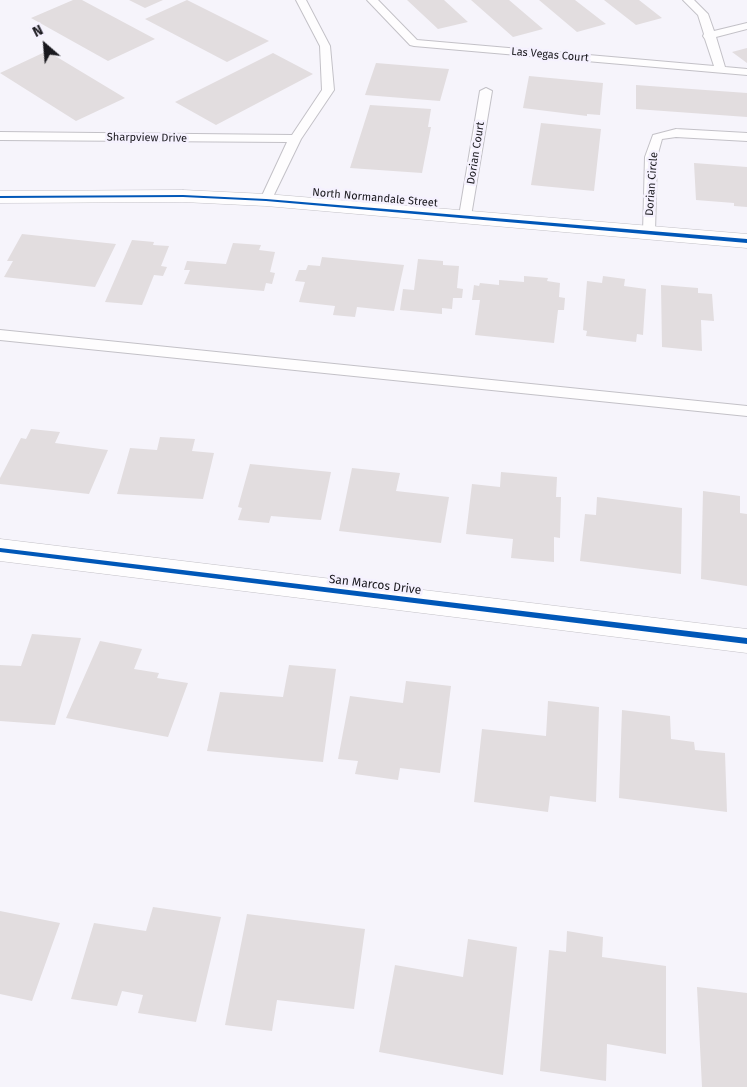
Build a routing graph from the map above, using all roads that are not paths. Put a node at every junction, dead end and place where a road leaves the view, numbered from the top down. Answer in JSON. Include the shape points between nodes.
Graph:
{"nodes":[{"id":1,"x":301,"y":0,"type":"edge"},
{"id":2,"x":372,"y":0,"type":"edge"},
{"id":3,"x":688,"y":0,"type":"edge"},
{"id":4,"x":747,"y":26,"type":"edge"},
{"id":5,"x":708,"y":36,"type":"junction"},
{"id":6,"x":720,"y":69,"type":"junction"},
{"id":7,"x":747,"y":72,"type":"edge"},
{"id":8,"x":486,"y":91,"type":"dead end"},
{"id":9,"x":0,"y":136,"type":"edge"},
{"id":10,"x":747,"y":137,"type":"edge"},
{"id":11,"x":295,"y":139,"type":"junction"},
{"id":12,"x":0,"y":197,"type":"edge"},
{"id":13,"x":266,"y":200,"type":"junction"},
{"id":14,"x":466,"y":216,"type":"junction"},
{"id":15,"x":649,"y":232,"type":"junction"},
{"id":16,"x":747,"y":241,"type":"edge"},
{"id":17,"x":0,"y":335,"type":"edge"},
{"id":18,"x":747,"y":412,"type":"edge"},
{"id":19,"x":0,"y":550,"type":"edge"},
{"id":20,"x":747,"y":641,"type":"edge"}],
"edges":[{"from":1,"to":11,"type":"lane","via":[[325,46],[328,90]]},
{"from":2,"to":6,"type":"lane","name":"Las Vegas Court","via":[[414,43]]},
{"from":3,"to":5,"type":"lane","via":[[702,14]]},
{"from":4,"to":5,"type":"lane"},
{"from":5,"to":6,"type":"lane"},
{"from":6,"to":7,"type":"lane","name":"Las Vegas Court"},
{"from":8,"to":14,"type":"lane","name":"Dorian Court"},
{"from":9,"to":11,"type":"lane","name":"Sharpview Drive"},
{"from":10,"to":15,"type":"lane","name":"Dorian Circle","via":[[676,133],[657,137],[651,157]]},
{"from":11,"to":13,"type":"lane"},
{"from":12,"to":13,"type":"street","name":"North Normandale Street","via":[[183,196]]},
{"from":13,"to":14,"type":"street","name":"North Normandale Street"},
{"from":14,"to":15,"type":"street","name":"North Normandale Street"},
{"from":15,"to":16,"type":"street","name":"North Normandale Street"},
{"from":17,"to":18,"type":"lane"},
{"from":19,"to":20,"type":"street","name":"San Marcos Drive"}]}
